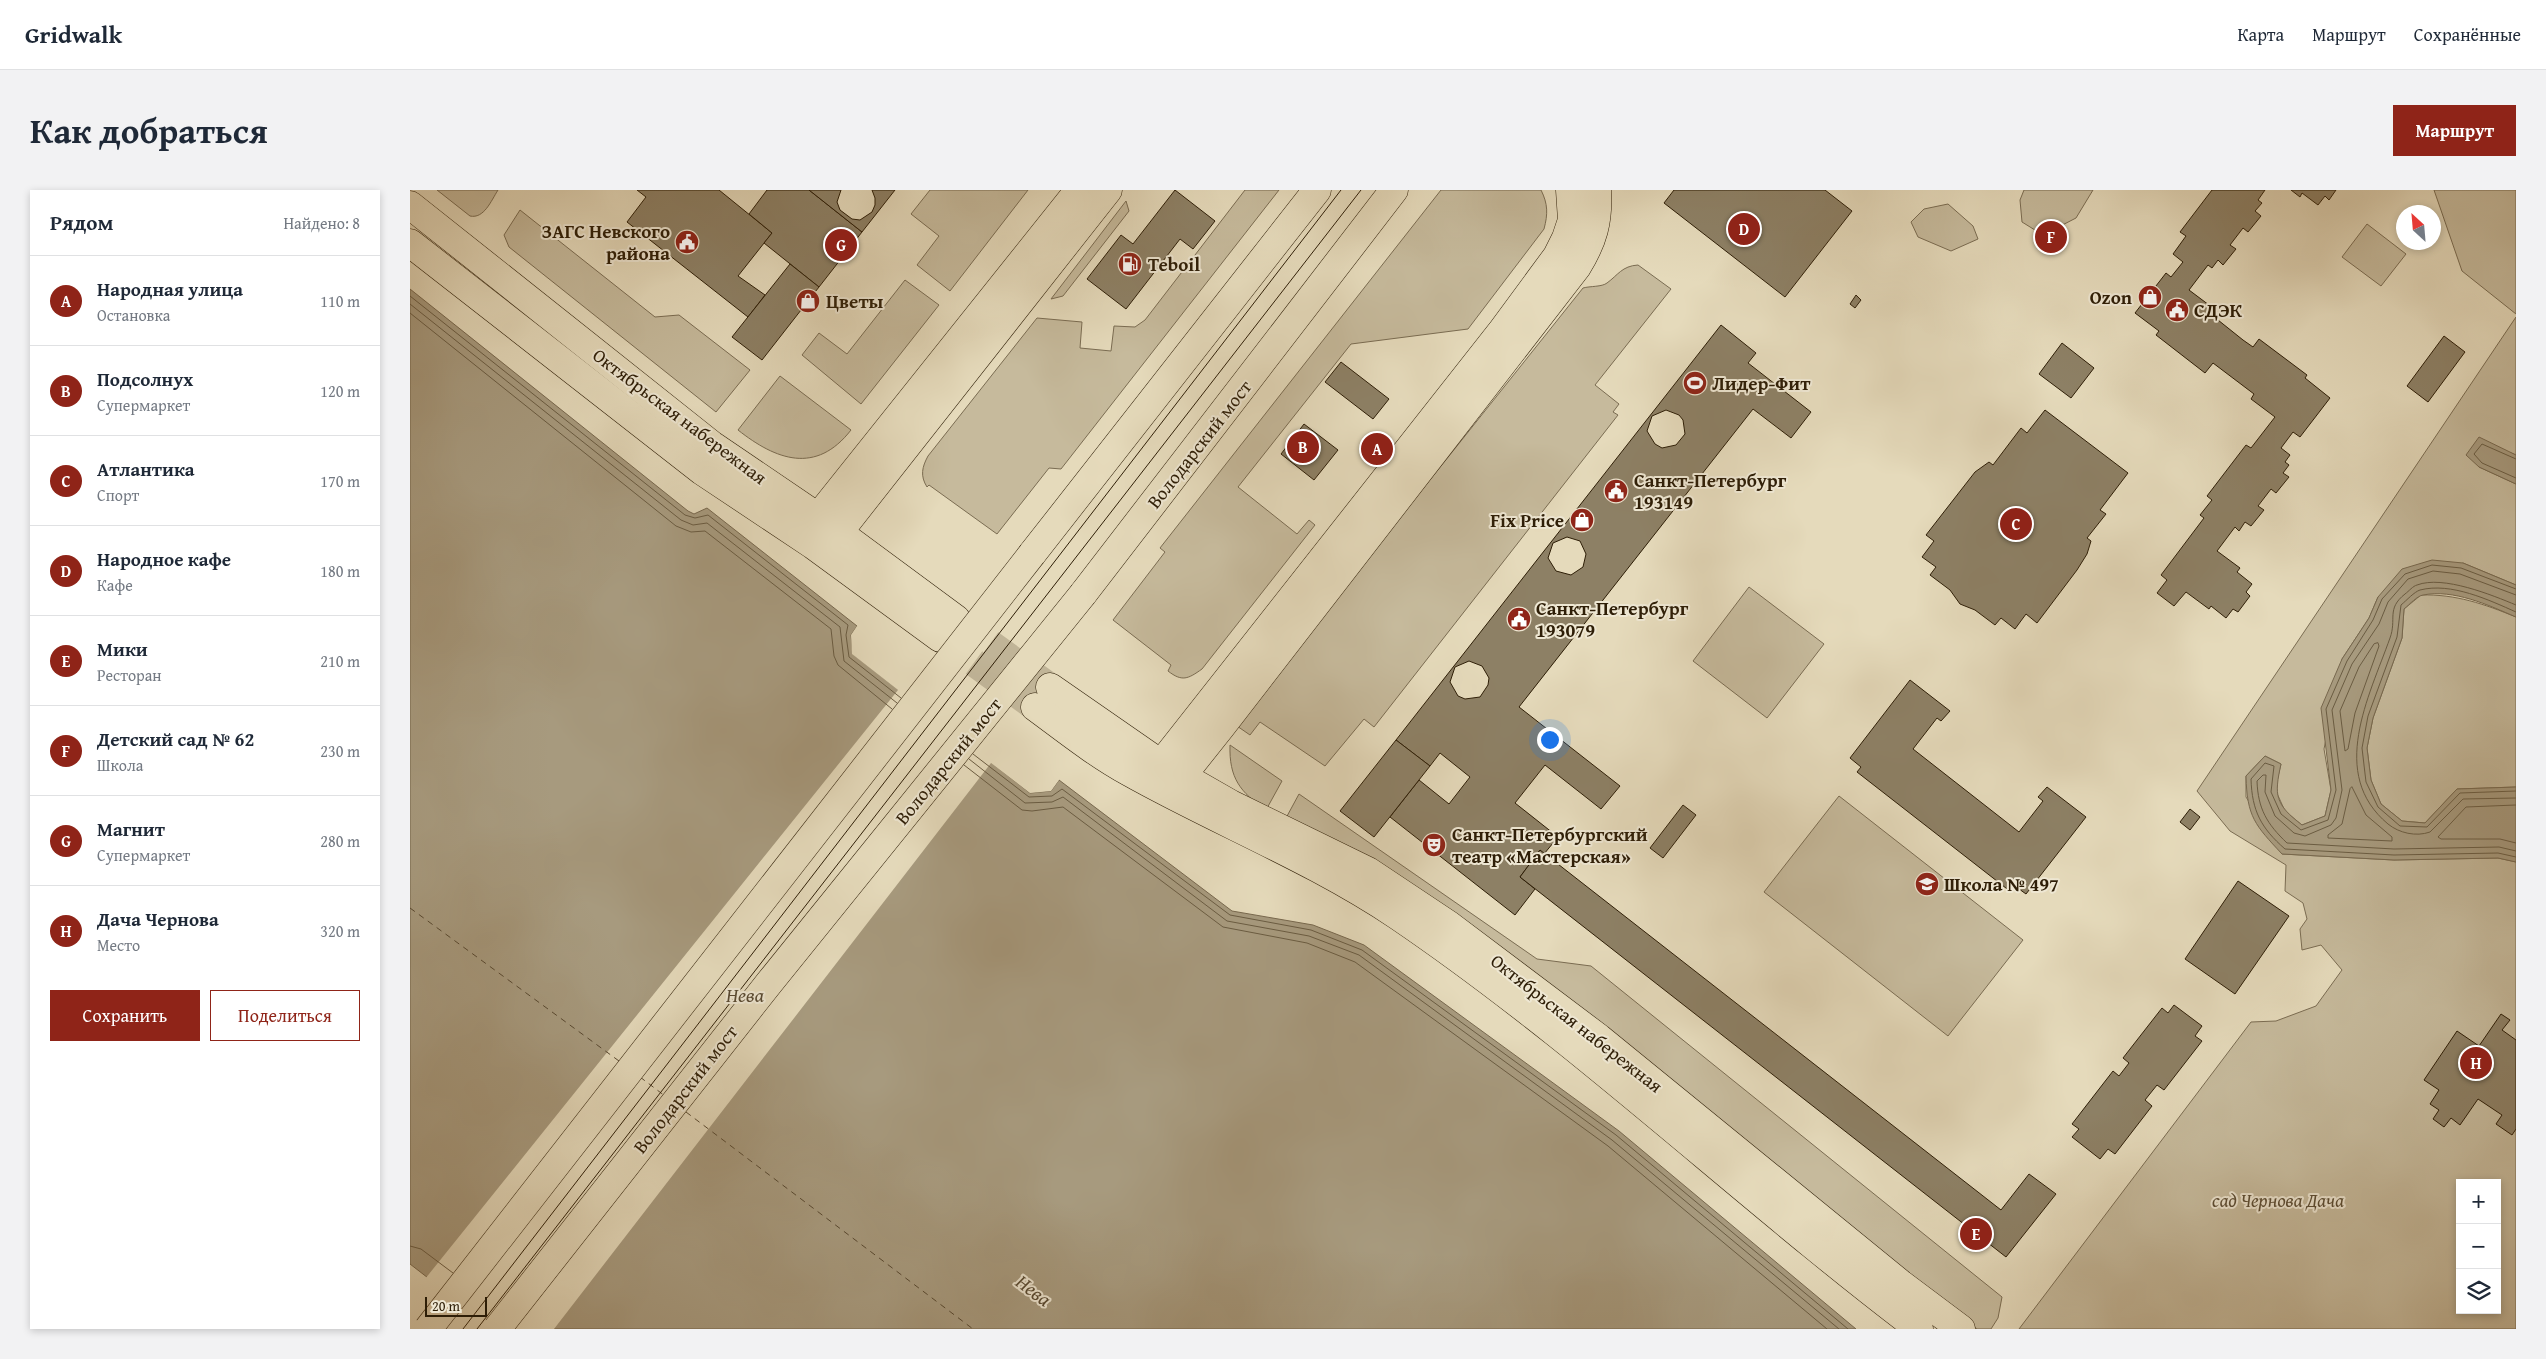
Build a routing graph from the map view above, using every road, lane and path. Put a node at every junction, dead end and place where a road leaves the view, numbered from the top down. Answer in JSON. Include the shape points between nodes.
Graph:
{"nodes":[{"id":1,"x":1079,"y":190,"type":"edge"},
{"id":2,"x":1108,"y":190,"type":"edge"},
{"id":3,"x":1317,"y":190,"type":"edge"},
{"id":4,"x":1394,"y":190,"type":"edge"},
{"id":5,"x":1570,"y":190,"type":"edge"},
{"id":6,"x":1597,"y":190,"type":"edge"},
{"id":7,"x":410,"y":205,"type":"edge"},
{"id":8,"x":410,"y":243,"type":"edge"},
{"id":9,"x":829,"y":525,"type":"junction"},
{"id":10,"x":813,"y":545,"type":"junction"},
{"id":11,"x":1042,"y":697,"type":"tunnel mouth"},
{"id":12,"x":1168,"y":777,"type":"junction"},
{"id":13,"x":428,"y":1329,"type":"edge"},
{"id":14,"x":497,"y":1329,"type":"edge"},
{"id":15,"x":1919,"y":1329,"type":"edge"},
{"id":16,"x":1961,"y":1329,"type":"edge"}],
"edges":[{"from":1,"to":9,"type":"main road"},
{"from":2,"to":9,"type":"main road"},
{"from":3,"to":13,"type":"main road","bridge":true},
{"from":4,"to":14,"type":"main road","name":"Володарский мост","bridge":true,"via":[[1083,594],[768,983]]},
{"from":5,"to":12,"type":"main road","via":[[1572,220],[1557,256]]},
{"from":6,"to":12,"type":"main road","via":[[1598,214],[1587,251],[1577,268]]},
{"from":7,"to":9,"type":"main road","name":"Октябрьская набережная","via":[[712,444]]},
{"from":8,"to":10,"type":"main road","name":"Октябрьская набережная","via":[[702,471]]},
{"from":9,"to":10,"type":"main road"},
{"from":9,"to":10,"type":"main road","name":"Октябрьская набережная","via":[[948,629]]},
{"from":11,"to":12,"type":"main road","name":"Октябрьская набережная","via":[[1126,771]]},
{"from":12,"to":15,"type":"main road","name":"Октябрьская набережная","via":[[1368,896],[1436,942],[1590,1059]]},
{"from":12,"to":16,"type":"main road","name":"Октябрьская набережная","via":[[1368,871],[1449,925],[1599,1038],[1901,1284]]}]}
